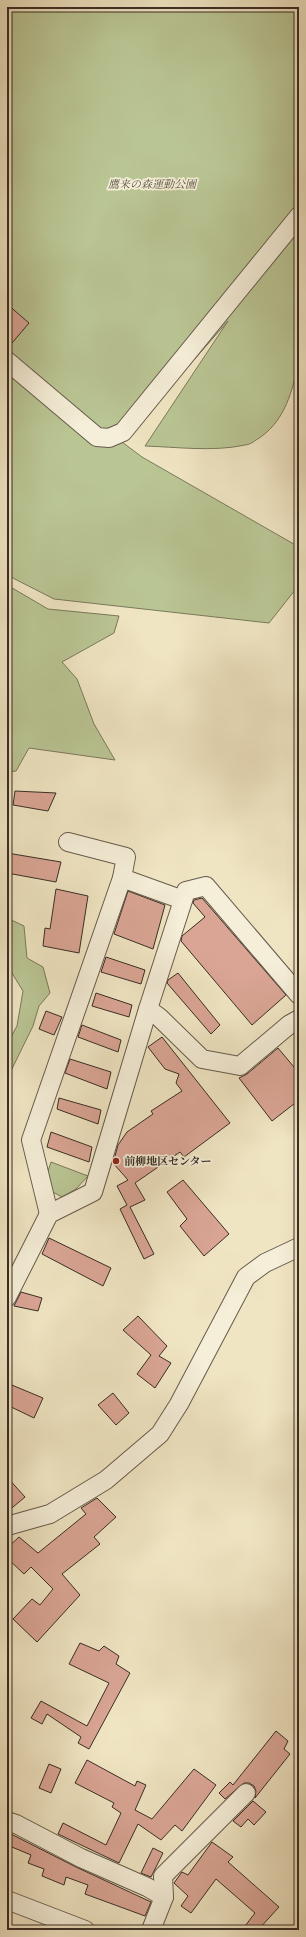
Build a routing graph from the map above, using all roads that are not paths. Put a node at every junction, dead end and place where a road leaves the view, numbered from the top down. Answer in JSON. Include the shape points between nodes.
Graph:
{"nodes":[{"id":1,"x":299,"y":216,"type":"edge"},
{"id":2,"x":7,"y":361,"type":"edge"},
{"id":3,"x":68,"y":842,"type":"dead end"},
{"id":4,"x":122,"y":878,"type":"junction"},
{"id":5,"x":183,"y":900,"type":"junction"},
{"id":6,"x":299,"y":995,"type":"edge"},
{"id":7,"x":148,"y":1009,"type":"junction"},
{"id":8,"x":299,"y":1019,"type":"edge"},
{"id":9,"x":49,"y":1214,"type":"junction"},
{"id":10,"x":299,"y":1247,"type":"edge"},
{"id":11,"x":7,"y":1297,"type":"edge"},
{"id":12,"x":7,"y":1526,"type":"edge"},
{"id":13,"x":246,"y":1793,"type":"dead end"},
{"id":14,"x":7,"y":1822,"type":"edge"},
{"id":15,"x":164,"y":1897,"type":"junction"},
{"id":16,"x":7,"y":1900,"type":"edge"},
{"id":17,"x":85,"y":1930,"type":"edge"},
{"id":18,"x":151,"y":1930,"type":"edge"}],
"edges":[{"from":1,"to":2,"type":"street","via":[[123,432],[109,438],[97,437]]},
{"from":3,"to":4,"type":"street","via":[[126,857]]},
{"from":4,"to":5,"type":"street"},
{"from":4,"to":9,"type":"street","via":[[31,1140]]},
{"from":5,"to":6,"type":"street","via":[[186,891],[206,886]]},
{"from":5,"to":7,"type":"street"},
{"from":7,"to":8,"type":"street","via":[[202,1060],[240,1066]]},
{"from":7,"to":9,"type":"street","via":[[93,1192]]},
{"from":9,"to":11,"type":"street"},
{"from":10,"to":12,"type":"street","via":[[265,1263],[246,1277],[179,1404],[160,1434],[106,1480],[50,1514]]},
{"from":13,"to":15,"type":"street","via":[[163,1876]]},
{"from":14,"to":15,"type":"street","via":[[16,1824],[80,1858],[147,1886]]},
{"from":15,"to":18,"type":"street"},
{"from":16,"to":17,"type":"street"}]}
